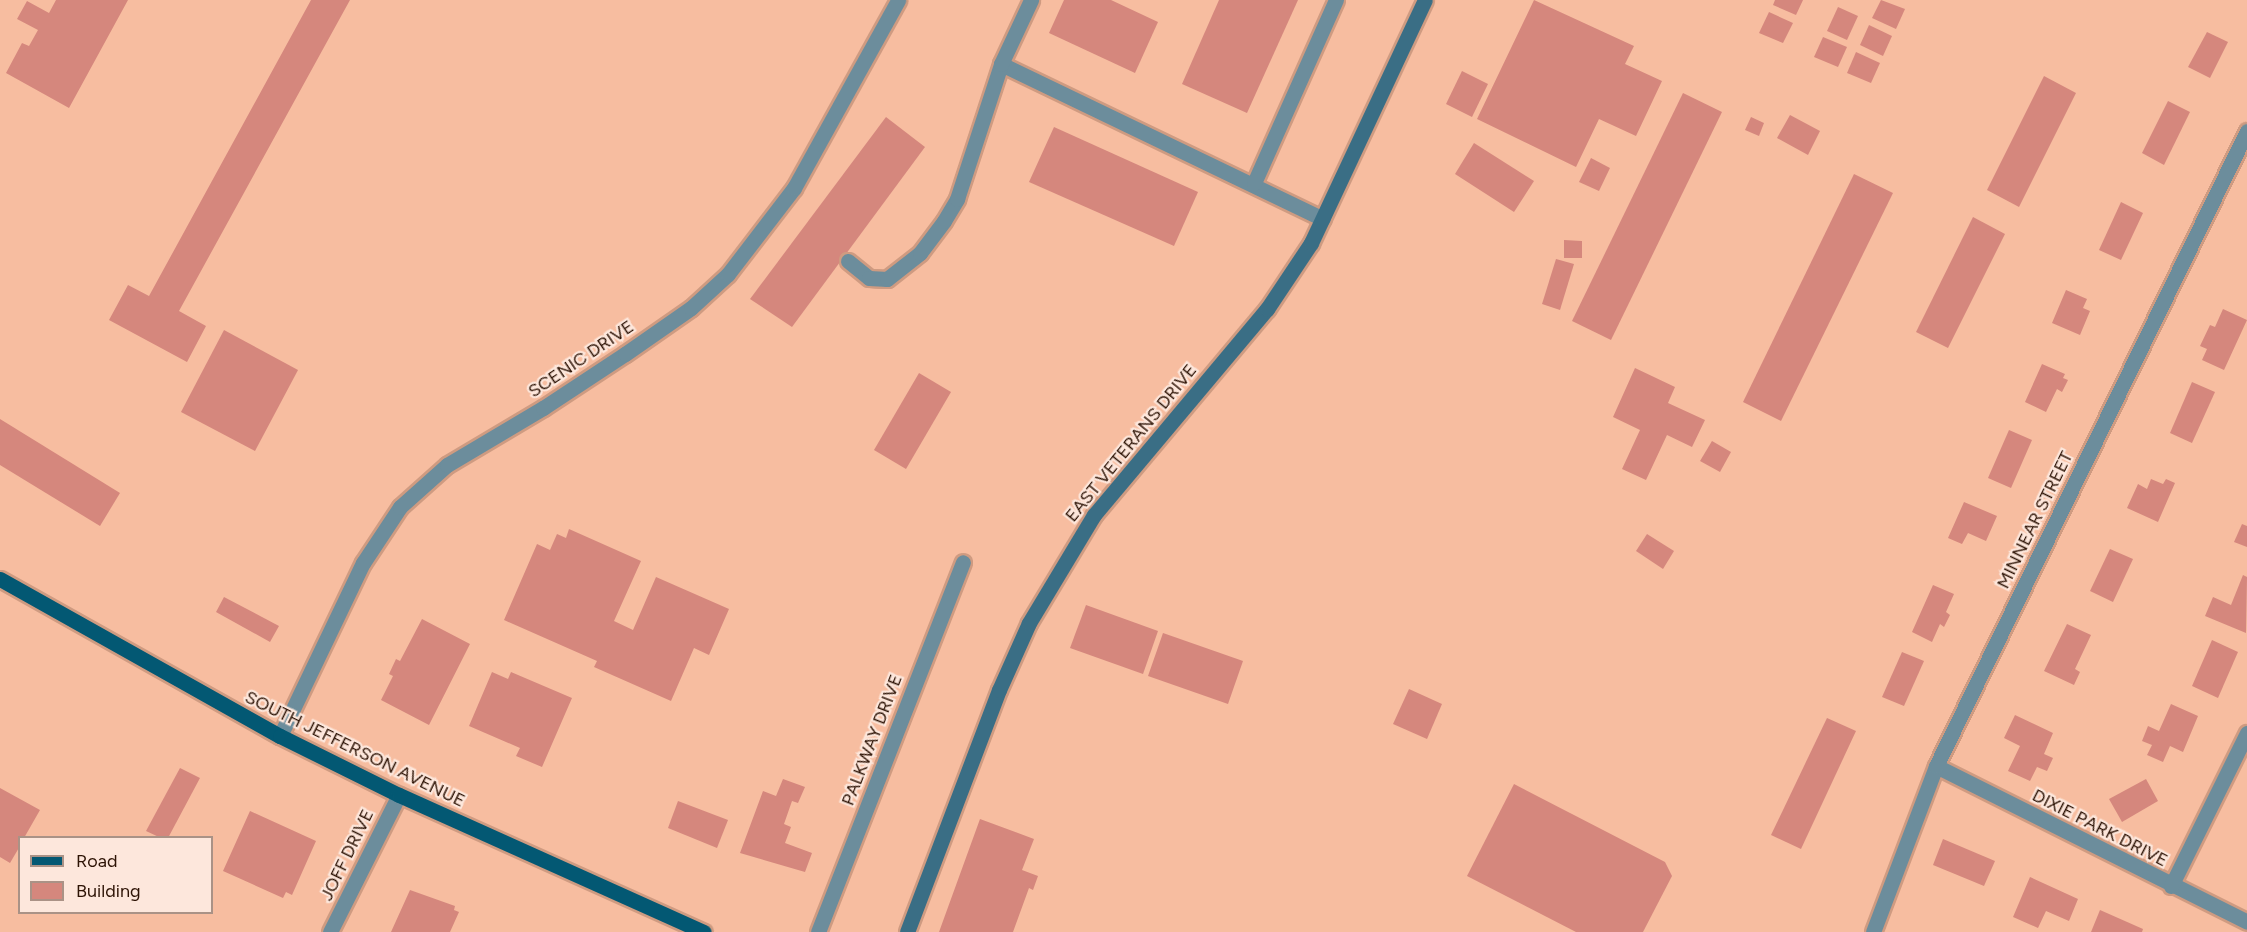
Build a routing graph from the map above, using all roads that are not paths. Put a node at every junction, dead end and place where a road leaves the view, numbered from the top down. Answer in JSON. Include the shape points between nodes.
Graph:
{"nodes":[{"id":1,"x":898,"y":0,"type":"edge"},
{"id":2,"x":1031,"y":0,"type":"edge"},
{"id":3,"x":1336,"y":0,"type":"edge"},
{"id":4,"x":1425,"y":0,"type":"edge"},
{"id":5,"x":1001,"y":64,"type":"junction"},
{"id":6,"x":2247,"y":131,"type":"edge"},
{"id":7,"x":1254,"y":183,"type":"junction"},
{"id":8,"x":1323,"y":219,"type":"junction"},
{"id":9,"x":848,"y":261,"type":"dead end"},
{"id":10,"x":963,"y":562,"type":"dead end"},
{"id":11,"x":0,"y":579,"type":"edge"},
{"id":12,"x":2247,"y":733,"type":"edge"},
{"id":13,"x":280,"y":736,"type":"junction"},
{"id":14,"x":1936,"y":766,"type":"junction"},
{"id":15,"x":399,"y":795,"type":"junction"},
{"id":16,"x":2171,"y":886,"type":"junction"},
{"id":17,"x":2247,"y":922,"type":"edge"},
{"id":18,"x":330,"y":932,"type":"edge"},
{"id":19,"x":704,"y":932,"type":"edge"},
{"id":20,"x":818,"y":932,"type":"edge"},
{"id":21,"x":908,"y":932,"type":"edge"},
{"id":22,"x":1873,"y":932,"type":"edge"}],
"edges":[{"from":1,"to":13,"type":"street","name":"SCENIC DRIVE","via":[[794,188],[728,274],[691,308],[625,354],[447,465],[400,507],[363,563]]},
{"from":2,"to":5,"type":"street"},
{"from":3,"to":7,"type":"street"},
{"from":4,"to":8,"type":"street","name":"EAST VETERANS DRIVE"},
{"from":5,"to":7,"type":"street"},
{"from":5,"to":9,"type":"street","via":[[957,199],[920,253],[887,279],[869,279]]},
{"from":6,"to":14,"type":"street","name":"MINNEAR STREET"},
{"from":7,"to":8,"type":"street"},
{"from":8,"to":21,"type":"street","name":"EAST VETERANS DRIVE","via":[[1267,309],[1099,508],[1070,550],[1029,624],[999,690]]},
{"from":10,"to":20,"type":"street","name":"PALKWAY DRIVE"},
{"from":11,"to":13,"type":"main road","name":"SOUTH JEFFERSON AVENUE"},
{"from":12,"to":16,"type":"street"},
{"from":13,"to":15,"type":"main road","name":"SOUTH JEFFERSON AVENUE"},
{"from":14,"to":16,"type":"street","name":"DIXIE PARK DRIVE"},
{"from":14,"to":22,"type":"street","name":"MINNEAR STREET"},
{"from":15,"to":18,"type":"street","name":"JOFF DRIVE"},
{"from":15,"to":19,"type":"main road","name":"SOUTH JEFFERSON AVENUE"},
{"from":16,"to":17,"type":"street","name":"DIXIE PARK DRIVE"}]}
